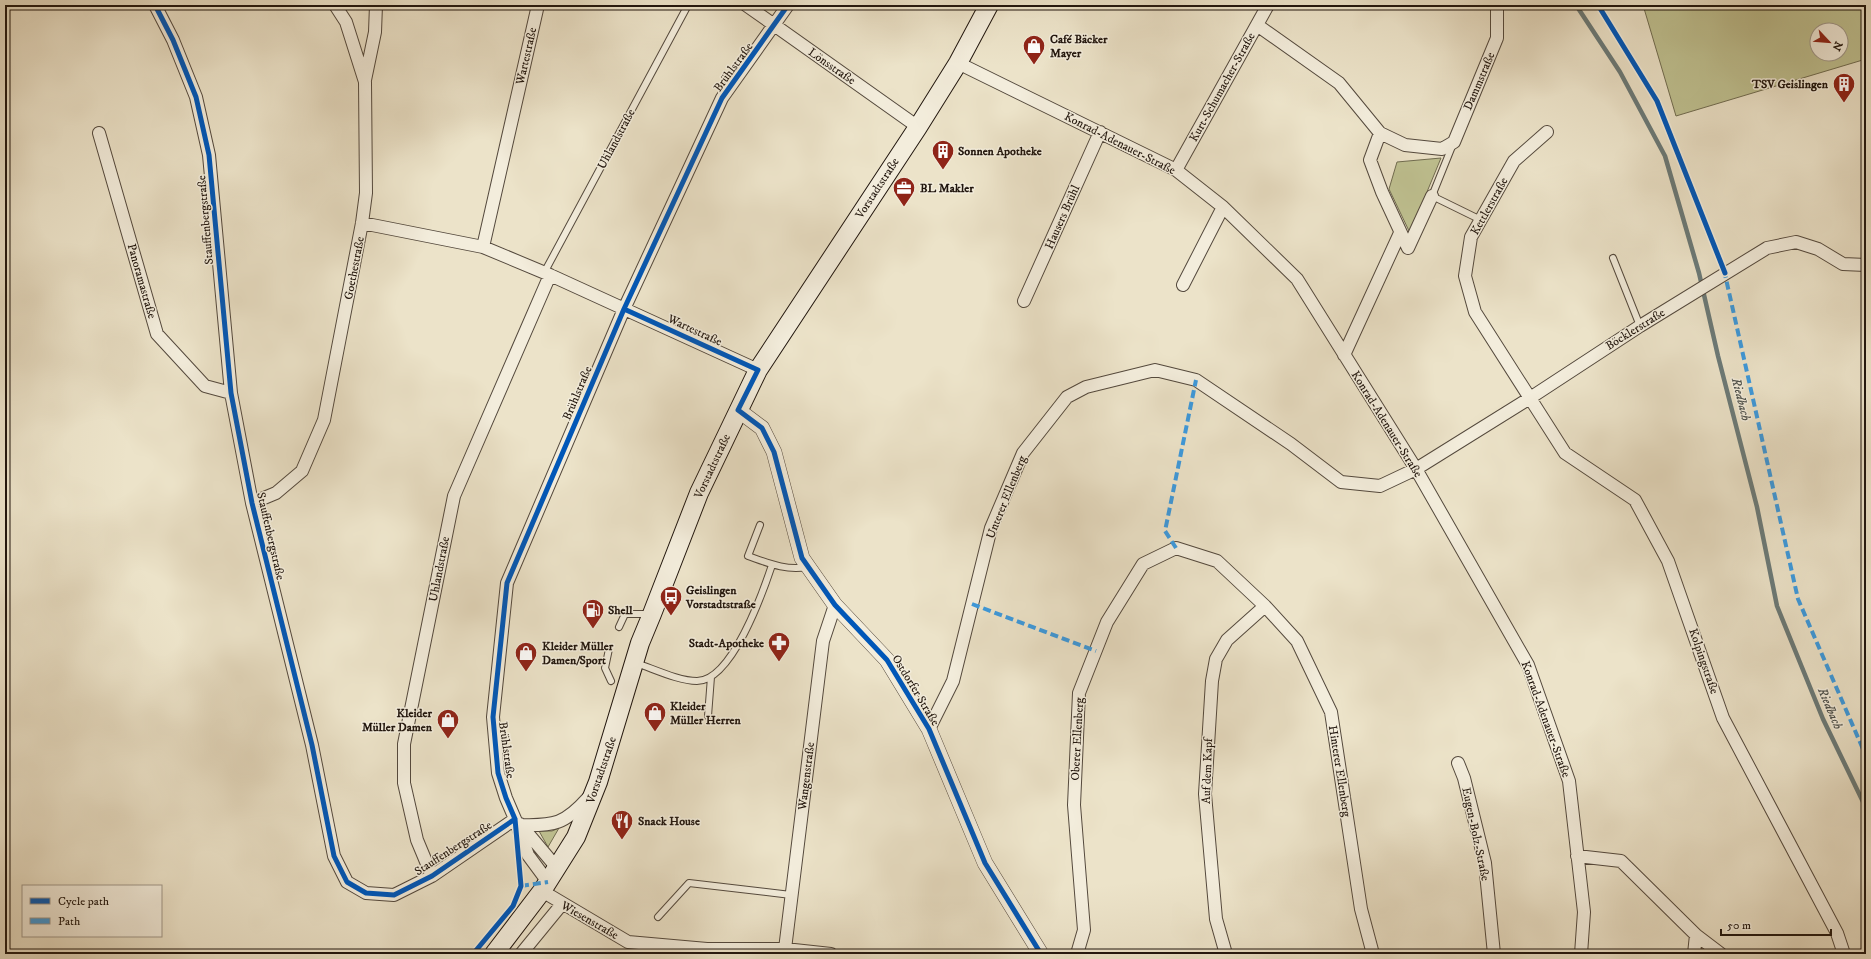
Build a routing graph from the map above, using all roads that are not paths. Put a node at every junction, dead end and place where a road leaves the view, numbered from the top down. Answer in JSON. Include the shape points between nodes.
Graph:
{"nodes":[{"id":1,"x":155,"y":5,"type":"edge"},
{"id":2,"x":335,"y":5,"type":"edge"},
{"id":3,"x":376,"y":5,"type":"edge"},
{"id":4,"x":538,"y":5,"type":"edge"},
{"id":5,"x":688,"y":5,"type":"edge"},
{"id":6,"x":746,"y":5,"type":"edge"},
{"id":7,"x":788,"y":5,"type":"edge"},
{"id":8,"x":989,"y":5,"type":"edge"},
{"id":9,"x":1268,"y":5,"type":"edge"},
{"id":10,"x":1497,"y":5,"type":"edge"},
{"id":11,"x":1257,"y":25,"type":"junction"},
{"id":12,"x":774,"y":26,"type":"junction"},
{"id":13,"x":958,"y":63,"type":"junction"},
{"id":14,"x":365,"y":82,"type":"junction"},
{"id":15,"x":918,"y":127,"type":"junction"},
{"id":16,"x":1100,"y":132,"type":"junction"},
{"id":17,"x":1547,"y":132,"type":"dead end"},
{"id":18,"x":99,"y":133,"type":"dead end"},
{"id":19,"x":1380,"y":133,"type":"junction"},
{"id":20,"x":1454,"y":142,"type":"junction"},
{"id":21,"x":1176,"y":170,"type":"junction"},
{"id":22,"x":1432,"y":196,"type":"junction"},
{"id":23,"x":1223,"y":207,"type":"junction"},
{"id":24,"x":1481,"y":220,"type":"junction"},
{"id":25,"x":362,"y":223,"type":"junction"},
{"id":26,"x":1400,"y":233,"type":"junction"},
{"id":27,"x":483,"y":247,"type":"junction"},
{"id":28,"x":1613,"y":258,"type":"dead end"},
{"id":29,"x":1866,"y":265,"type":"edge"},
{"id":30,"x":547,"y":274,"type":"junction"},
{"id":31,"x":1183,"y":285,"type":"dead end"},
{"id":32,"x":1024,"y":301,"type":"dead end"},
{"id":33,"x":624,"y":309,"type":"junction"},
{"id":34,"x":1640,"y":326,"type":"junction"},
{"id":35,"x":1344,"y":354,"type":"junction"},
{"id":36,"x":758,"y":370,"type":"junction"},
{"id":37,"x":231,"y":393,"type":"junction"},
{"id":38,"x":1530,"y":398,"type":"junction"},
{"id":39,"x":738,"y":410,"type":"junction"},
{"id":40,"x":1416,"y":469,"type":"junction"},
{"id":41,"x":252,"y":503,"type":"junction"},
{"id":42,"x":760,"y":525,"type":"dead end"},
{"id":43,"x":772,"y":565,"type":"junction"},
{"id":44,"x":808,"y":567,"type":"junction"},
{"id":45,"x":835,"y":604,"type":"junction"},
{"id":46,"x":1265,"y":606,"type":"junction"},
{"id":47,"x":652,"y":614,"type":"junction"},
{"id":48,"x":619,"y":627,"type":"dead end"},
{"id":49,"x":609,"y":649,"type":"dead end"},
{"id":50,"x":634,"y":662,"type":"junction"},
{"id":51,"x":711,"y":677,"type":"junction"},
{"id":52,"x":611,"y":681,"type":"dead end"},
{"id":53,"x":708,"y":716,"type":"dead end"},
{"id":54,"x":929,"y":730,"type":"junction"},
{"id":55,"x":1458,"y":763,"type":"dead end"},
{"id":56,"x":595,"y":790,"type":"junction"},
{"id":57,"x":518,"y":822,"type":"junction"},
{"id":58,"x":1578,"y":856,"type":"junction"},
{"id":59,"x":432,"y":876,"type":"junction"},
{"id":60,"x":549,"y":880,"type":"junction"},
{"id":61,"x":792,"y":895,"type":"junction"},
{"id":62,"x":562,"y":904,"type":"junction"},
{"id":63,"x":658,"y":917,"type":"dead end"},
{"id":64,"x":1696,"y":935,"type":"junction"},
{"id":65,"x":785,"y":949,"type":"junction"},
{"id":66,"x":707,"y":951,"type":"edge"},
{"id":67,"x":494,"y":954,"type":"edge"},
{"id":68,"x":521,"y":954,"type":"edge"},
{"id":69,"x":831,"y":954,"type":"edge"},
{"id":70,"x":1039,"y":954,"type":"edge"},
{"id":71,"x":1077,"y":954,"type":"edge"},
{"id":72,"x":1226,"y":954,"type":"edge"},
{"id":73,"x":1373,"y":954,"type":"edge"},
{"id":74,"x":1494,"y":954,"type":"edge"},
{"id":75,"x":1581,"y":954,"type":"edge"},
{"id":76,"x":1694,"y":954,"type":"edge"},
{"id":77,"x":1721,"y":954,"type":"edge"},
{"id":78,"x":1844,"y":954,"type":"edge"}],
"edges":[{"from":1,"to":37,"type":"street","name":"Stauffenbergstraße","via":[[173,40],[196,97],[208,155]]},
{"from":2,"to":14,"type":"street","name":"Goethestraße","via":[[346,22]]},
{"from":3,"to":14,"type":"street","via":[[375,32]]},
{"from":4,"to":27,"type":"street","name":"Wartestraße"},
{"from":5,"to":30,"type":"lane","name":"Uhlandstraße"},
{"from":6,"to":12,"type":"street","name":"Lönsstraße"},
{"from":7,"to":12,"type":"street","name":"Brühlstraße"},
{"from":8,"to":13,"type":"main road","name":"Vorstadtstraße"},
{"from":9,"to":11,"type":"street","name":"Kurt-Schumacher-Straße"},
{"from":10,"to":20,"type":"street","name":"Dammstraße","via":[[1497,38]]},
{"from":11,"to":19,"type":"street","via":[[1339,83]]},
{"from":11,"to":21,"type":"street","name":"Kurt-Schumacher-Straße"},
{"from":12,"to":15,"type":"street","name":"Lönsstraße"},
{"from":12,"to":33,"type":"street","name":"Brühlstraße","via":[[722,98]]},
{"from":13,"to":15,"type":"main road","name":"Vorstadtstraße"},
{"from":13,"to":16,"type":"street","name":"Konrad-Adenauer-Straße"},
{"from":14,"to":25,"type":"street","name":"Goethestraße","via":[[366,193]]},
{"from":15,"to":36,"type":"main road","name":"Vorstadtstraße"},
{"from":16,"to":21,"type":"street","name":"Konrad-Adenauer-Straße"},
{"from":16,"to":32,"type":"street","name":"Hausers Brühl"},
{"from":17,"to":24,"type":"street","name":"Kettlerstraße","via":[[1514,161]]},
{"from":18,"to":37,"type":"street","name":"Panoramastraße","via":[[157,334],[205,386]]},
{"from":19,"to":20,"type":"street","via":[[1405,145],[1442,149]]},
{"from":19,"to":26,"type":"street","via":[[1370,160]]},
{"from":20,"to":22,"type":"lane"},
{"from":21,"to":23,"type":"street","name":"Konrad-Adenauer-Straße"},
{"from":22,"to":24,"type":"lane"},
{"from":22,"to":26,"type":"street","via":[[1408,248]]},
{"from":23,"to":31,"type":"street"},
{"from":23,"to":35,"type":"street","name":"Konrad-Adenauer-Straße","via":[[1297,279]]},
{"from":24,"to":38,"type":"street","name":"Kettlerstraße","via":[[1471,237],[1465,276],[1475,312]]},
{"from":25,"to":27,"type":"street","name":"Wartestraße"},
{"from":25,"to":41,"type":"street","name":"Goethestraße","via":[[324,420],[302,471],[276,493]]},
{"from":26,"to":35,"type":"street"},
{"from":27,"to":30,"type":"street","name":"Wartestraße"},
{"from":28,"to":34,"type":"lane"},
{"from":29,"to":34,"type":"street","name":"Böcklerstraße","via":[[1843,264],[1818,249],[1796,242],[1767,248]]},
{"from":30,"to":33,"type":"street","name":"Wartestraße"},
{"from":30,"to":59,"type":"street","name":"Uhlandstraße","via":[[454,496],[404,744],[404,783],[418,840]]},
{"from":33,"to":36,"type":"street","name":"Wartestraße"},
{"from":33,"to":57,"type":"street","name":"Brühlstraße","via":[[507,583],[493,717],[498,773],[506,798]]},
{"from":34,"to":38,"type":"street","name":"Böcklerstraße"},
{"from":35,"to":40,"type":"street","name":"Konrad-Adenauer-Straße"},
{"from":36,"to":39,"type":"main road","name":"Vorstadtstraße"},
{"from":37,"to":41,"type":"street","name":"Stauffenbergstraße"},
{"from":38,"to":40,"type":"street","name":"Böcklerstraße"},
{"from":38,"to":78,"type":"street","name":"Kolpingstraße","via":[[1564,453],[1635,500],[1668,561],[1723,718],[1837,933]]},
{"from":39,"to":44,"type":"street","name":"Ostdorfer Straße","via":[[762,428],[774,452],[802,558]]},
{"from":39,"to":47,"type":"main road","name":"Vorstadtstraße","via":[[699,493]]},
{"from":40,"to":54,"type":"street","name":"Unterer Ellenberg","via":[[1380,486],[1341,482],[1291,444],[1196,380],[1156,370],[1086,387],[1067,397],[1023,453],[991,528],[953,681]]},
{"from":40,"to":58,"type":"street","name":"Konrad-Adenauer-Straße","via":[[1528,665],[1569,781]]},
{"from":41,"to":59,"type":"street","name":"Stauffenbergstraße","via":[[312,745],[334,856],[347,882],[366,893],[394,895]]},
{"from":42,"to":43,"type":"lane","via":[[748,556]]},
{"from":43,"to":44,"type":"lane","via":[[794,570]]},
{"from":43,"to":51,"type":"lane","via":[[760,601],[738,644],[723,667]]},
{"from":44,"to":45,"type":"street","name":"Ostdorfer Straße"},
{"from":45,"to":54,"type":"street","name":"Ostdorfer Straße","via":[[887,660]]},
{"from":45,"to":61,"type":"street","name":"Wangenstraße","via":[[823,641]]},
{"from":46,"to":71,"type":"street","name":"Oberer Ellenberg","via":[[1217,561],[1176,548],[1143,564],[1107,622],[1079,693],[1074,805],[1084,930]]},
{"from":46,"to":72,"type":"street","name":"Auf dem Kapf","via":[[1227,640],[1216,659],[1212,681],[1205,794],[1216,919]]},
{"from":46,"to":73,"type":"street","name":"Hinterer Ellenberg","via":[[1297,641],[1331,712],[1361,909]]},
{"from":47,"to":48,"type":"lane","via":[[625,614]]},
{"from":47,"to":50,"type":"main road","name":"Vorstadtstraße"},
{"from":49,"to":52,"type":"lane","via":[[605,668]]},
{"from":50,"to":51,"type":"lane","via":[[686,680],[699,681]]},
{"from":50,"to":56,"type":"main road","name":"Vorstadtstraße"},
{"from":51,"to":53,"type":"lane"},
{"from":54,"to":70,"type":"street","name":"Ostdorfer Straße","via":[[985,863]]},
{"from":55,"to":74,"type":"street","name":"Eugen-Bolz-Straße","via":[[1485,864]]},
{"from":56,"to":57,"type":"street","via":[[564,820],[548,824]]},
{"from":56,"to":60,"type":"main road","name":"Vorstadtstraße","via":[[576,837]]},
{"from":57,"to":59,"type":"street","name":"Stauffenbergstraße"},
{"from":57,"to":60,"type":"street","name":"Brühlstraße"},
{"from":57,"to":60,"type":"street","name":"Brühlstraße","via":[[528,855]]},
{"from":58,"to":64,"type":"street","via":[[1621,861]]},
{"from":58,"to":75,"type":"street","name":"Konrad-Adenauer-Straße","via":[[1584,912]]},
{"from":60,"to":62,"type":"street","name":"Wiesenstraße"},
{"from":60,"to":67,"type":"main road","name":"Vorstadtstraße"},
{"from":61,"to":63,"type":"lane","via":[[689,883]]},
{"from":61,"to":65,"type":"street","name":"Wangenstraße"},
{"from":62,"to":66,"type":"street","name":"Wiesenstraße","via":[[628,942]]},
{"from":62,"to":68,"type":"street"},
{"from":64,"to":76,"type":"street"},
{"from":64,"to":77,"type":"street"},
{"from":65,"to":66,"type":"street","name":"Wiesenstraße"},
{"from":65,"to":69,"type":"street","name":"Wiesenstraße"}]}
